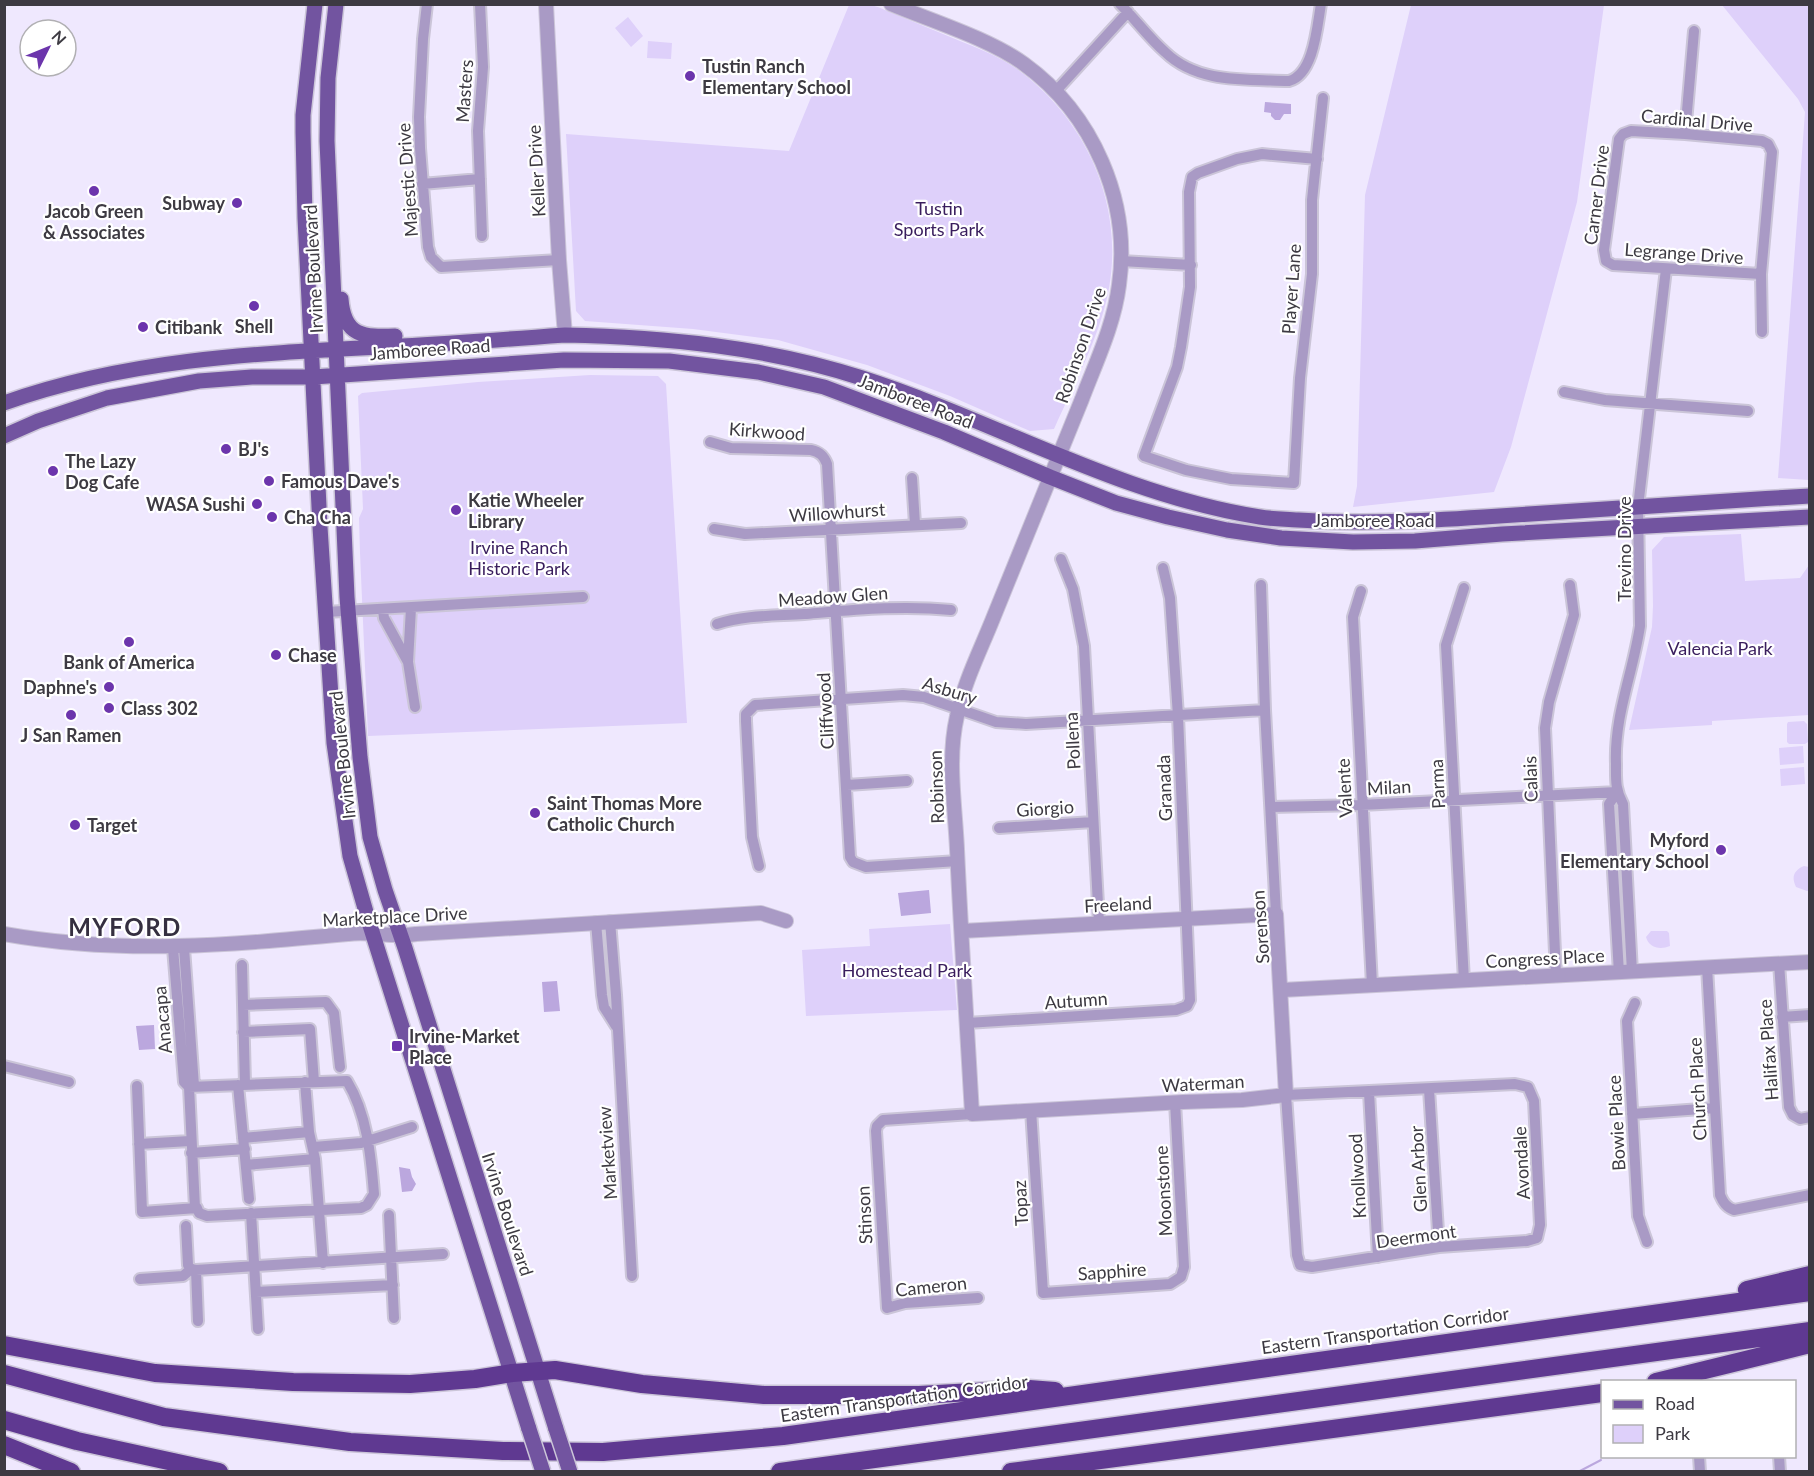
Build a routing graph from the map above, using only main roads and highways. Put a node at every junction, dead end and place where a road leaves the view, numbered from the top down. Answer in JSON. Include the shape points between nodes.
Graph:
{"nodes":[{"id":1,"x":315,"y":4,"type":"edge"},
{"id":2,"x":336,"y":4,"type":"edge"},
{"id":3,"x":330,"y":212,"type":"junction"},
{"id":4,"x":484,"y":340,"type":"junction"},
{"id":5,"x":336,"y":349,"type":"junction"},
{"id":6,"x":311,"y":350,"type":"junction"},
{"id":7,"x":336,"y":375,"type":"junction"},
{"id":8,"x":313,"y":377,"type":"junction"},
{"id":9,"x":4,"y":403,"type":"edge"},
{"id":10,"x":4,"y":436,"type":"edge"},
{"id":11,"x":1809,"y":496,"type":"edge"},
{"id":12,"x":1809,"y":517,"type":"edge"},
{"id":13,"x":1809,"y":1275,"type":"edge"},
{"id":14,"x":1809,"y":1292,"type":"edge"},
{"id":15,"x":1646,"y":1314,"type":"junction"},
{"id":16,"x":1809,"y":1331,"type":"edge"},
{"id":17,"x":1809,"y":1344,"type":"edge"},
{"id":18,"x":4,"y":1345,"type":"edge"},
{"id":19,"x":539,"y":1370,"type":"junction"},
{"id":20,"x":512,"y":1373,"type":"junction"},
{"id":21,"x":4,"y":1374,"type":"edge"},
{"id":22,"x":1664,"y":1380,"type":"edge"},
{"id":23,"x":1601,"y":1393,"type":"edge"},
{"id":24,"x":1087,"y":1394,"type":"junction"},
{"id":25,"x":4,"y":1420,"type":"edge"},
{"id":26,"x":4,"y":1445,"type":"edge"},
{"id":27,"x":71,"y":1472,"type":"edge"},
{"id":28,"x":219,"y":1472,"type":"edge"},
{"id":29,"x":543,"y":1472,"type":"edge"},
{"id":30,"x":570,"y":1472,"type":"edge"},
{"id":31,"x":780,"y":1472,"type":"edge"},
{"id":32,"x":1011,"y":1472,"type":"edge"}],
"edges":[{"from":1,"to":6,"type":"main road","name":"Irvine Boulevard","via":[[303,115]]},
{"from":2,"to":3,"type":"main road","name":"Irvine Boulevard","via":[[328,78]]},
{"from":3,"to":4,"type":"main road","via":[[342,314],[353,330],[364,336],[462,334]]},
{"from":3,"to":5,"type":"main road","name":"Irvine Boulevard"},
{"from":4,"to":5,"type":"main road","name":"Jamboree Road"},
{"from":4,"to":11,"type":"main road","name":"Jamboree Road","via":[[565,335],[685,341],[798,360],[912,396],[1116,480],[1179,500],[1261,518],[1374,523]]},
{"from":5,"to":6,"type":"main road","name":"Jamboree Road"},
{"from":5,"to":7,"type":"main road","name":"Irvine Boulevard"},
{"from":6,"to":8,"type":"main road","name":"Irvine Boulevard"},
{"from":6,"to":9,"type":"main road","name":"Jamboree Road","via":[[152,366],[86,378]]},
{"from":7,"to":8,"type":"main road","name":"Jamboree Road"},
{"from":7,"to":12,"type":"main road","name":"Jamboree Road","via":[[567,360],[669,361],[758,372],[824,387],[1116,503],[1227,530],[1281,538],[1395,542]]},
{"from":7,"to":19,"type":"main road","name":"Irvine Boulevard","via":[[348,611],[370,837]]},
{"from":8,"to":10,"type":"main road","name":"Jamboree Road","via":[[252,377],[147,389],[107,398]]},
{"from":8,"to":20,"type":"main road","name":"Irvine Boulevard","via":[[334,743],[350,856]]},
{"from":13,"to":15,"type":"highway"},
{"from":14,"to":15,"type":"highway","name":"Eastern Transportation Corridor"},
{"from":15,"to":24,"type":"highway","name":"Eastern Transportation Corridor"},
{"from":16,"to":31,"type":"highway"},
{"from":17,"to":22,"type":"highway"},
{"from":18,"to":20,"type":"highway","via":[[155,1373],[245,1379],[410,1384]]},
{"from":19,"to":20,"type":"highway"},
{"from":19,"to":24,"type":"highway","via":[[764,1395],[919,1395],[1029,1389]]},
{"from":19,"to":30,"type":"main road","name":"Irvine Boulevard","bridge":true},
{"from":20,"to":29,"type":"main road","name":"Irvine Boulevard","bridge":true},
{"from":21,"to":24,"type":"highway","name":"Eastern Transportation Corridor","via":[[164,1417],[350,1442],[503,1451],[603,1452],[783,1436]]},
{"from":23,"to":32,"type":"highway"},
{"from":25,"to":28,"type":"highway","via":[[77,1441]]},
{"from":26,"to":27,"type":"highway"}]}
